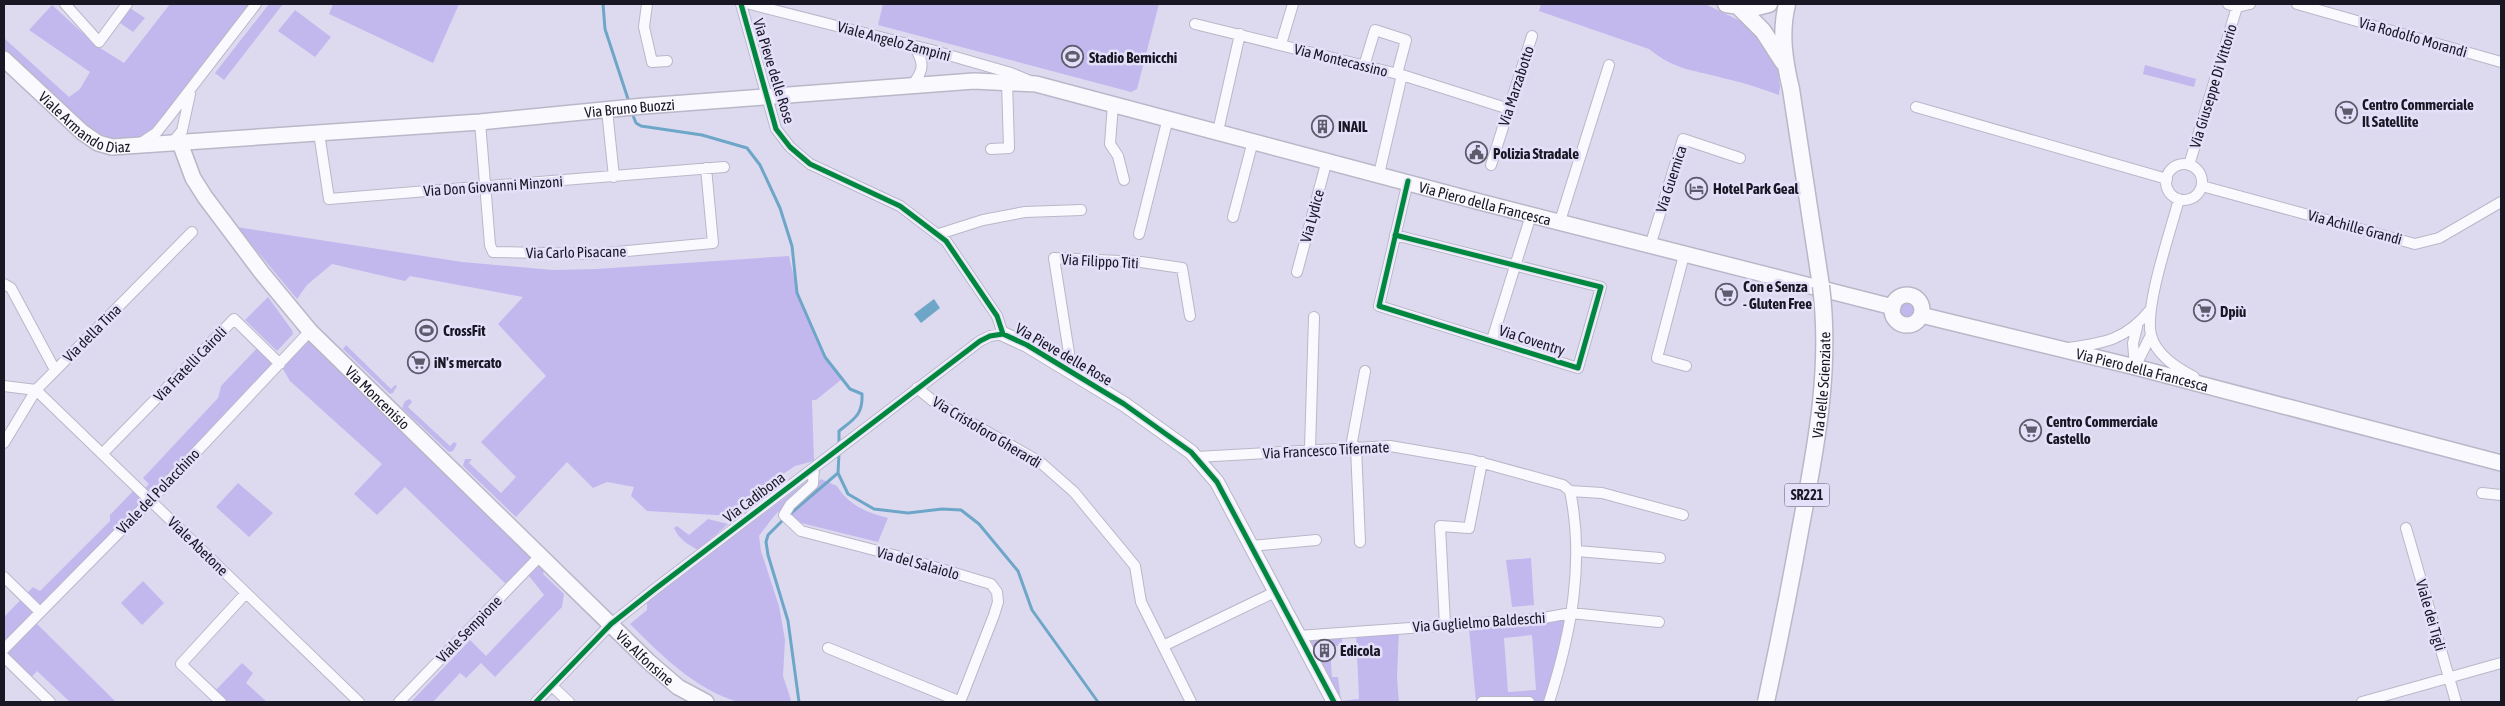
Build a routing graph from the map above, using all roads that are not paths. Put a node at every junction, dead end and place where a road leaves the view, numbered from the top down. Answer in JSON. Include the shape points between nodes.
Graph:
{"nodes":[{"id":1,"x":65,"y":4,"type":"edge"},
{"id":2,"x":127,"y":4,"type":"edge"},
{"id":3,"x":256,"y":4,"type":"edge"},
{"id":4,"x":647,"y":4,"type":"edge"},
{"id":5,"x":741,"y":4,"type":"edge"},
{"id":6,"x":750,"y":4,"type":"edge"},
{"id":7,"x":1293,"y":4,"type":"edge"},
{"id":8,"x":1769,"y":4,"type":"edge"},
{"id":9,"x":1787,"y":4,"type":"edge"},
{"id":10,"x":2250,"y":4,"type":"edge"},
{"id":11,"x":2297,"y":4,"type":"edge"},
{"id":12,"x":1733,"y":6,"type":"edge"},
{"id":13,"x":2232,"y":6,"type":"edge"},
{"id":14,"x":1195,"y":24,"type":"dead end"},
{"id":15,"x":1240,"y":34,"type":"junction"},
{"id":16,"x":1532,"y":36,"type":"dead end"},
{"id":17,"x":1281,"y":44,"type":"junction"},
{"id":18,"x":914,"y":46,"type":"junction"},
{"id":19,"x":4,"y":59,"type":"edge"},
{"id":20,"x":667,"y":61,"type":"dead end"},
{"id":21,"x":2501,"y":62,"type":"edge"},
{"id":22,"x":1785,"y":64,"type":"junction"},
{"id":23,"x":1608,"y":65,"type":"dead end"},
{"id":24,"x":1364,"y":66,"type":"junction"},
{"id":25,"x":1399,"y":74,"type":"junction"},
{"id":26,"x":1007,"y":81,"type":"junction"},
{"id":27,"x":1036,"y":84,"type":"junction"},
{"id":28,"x":912,"y":85,"type":"junction"},
{"id":29,"x":193,"y":86,"type":"junction"},
{"id":30,"x":1079,"y":94,"type":"joint"},
{"id":31,"x":765,"y":98,"type":"junction"},
{"id":32,"x":1113,"y":104,"type":"junction"},
{"id":33,"x":1916,"y":107,"type":"dead end"},
{"id":34,"x":614,"y":109,"type":"junction"},
{"id":35,"x":1509,"y":109,"type":"junction"},
{"id":36,"x":168,"y":118,"type":"junction"},
{"id":37,"x":1168,"y":118,"type":"junction"},
{"id":38,"x":480,"y":122,"type":"junction"},
{"id":39,"x":184,"y":124,"type":"junction"},
{"id":40,"x":1218,"y":131,"type":"junction"},
{"id":41,"x":319,"y":133,"type":"junction"},
{"id":42,"x":1253,"y":141,"type":"junction"},
{"id":43,"x":182,"y":143,"type":"junction"},
{"id":44,"x":136,"y":147,"type":"junction"},
{"id":45,"x":991,"y":149,"type":"dead end"},
{"id":46,"x":1740,"y":158,"type":"dead end"},
{"id":47,"x":1327,"y":160,"type":"junction"},
{"id":48,"x":1491,"y":165,"type":"dead end"},
{"id":49,"x":2189,"y":165,"type":"junction"},
{"id":50,"x":724,"y":167,"type":"dead end"},
{"id":51,"x":706,"y":168,"type":"junction"},
{"id":52,"x":1379,"y":174,"type":"junction"},
{"id":53,"x":614,"y":177,"type":"junction"},
{"id":54,"x":2167,"y":179,"type":"junction"},
{"id":55,"x":1124,"y":180,"type":"dead end"},
{"id":56,"x":1408,"y":182,"type":"junction"},
{"id":57,"x":2202,"y":186,"type":"junction"},
{"id":58,"x":485,"y":187,"type":"junction"},
{"id":59,"x":2179,"y":199,"type":"junction"},
{"id":60,"x":2501,"y":202,"type":"edge"},
{"id":61,"x":1082,"y":210,"type":"dead end"},
{"id":62,"x":1530,"y":215,"type":"junction"},
{"id":63,"x":1233,"y":217,"type":"dead end"},
{"id":64,"x":1560,"y":222,"type":"junction"},
{"id":65,"x":192,"y":232,"type":"dead end"},
{"id":66,"x":939,"y":234,"type":"junction"},
{"id":67,"x":1139,"y":234,"type":"dead end"},
{"id":68,"x":1395,"y":235,"type":"junction"},
{"id":69,"x":1650,"y":246,"type":"junction"},
{"id":70,"x":1684,"y":254,"type":"junction"},
{"id":71,"x":1514,"y":267,"type":"junction"},
{"id":72,"x":1297,"y":272,"type":"dead end"},
{"id":73,"x":4,"y":284,"type":"edge"},
{"id":74,"x":2150,"y":310,"type":"junction"},
{"id":75,"x":1190,"y":316,"type":"dead end"},
{"id":76,"x":1314,"y":318,"type":"dead end"},
{"id":77,"x":2137,"y":326,"type":"junction"},
{"id":78,"x":310,"y":332,"type":"junction"},
{"id":79,"x":1003,"y":334,"type":"junction"},
{"id":80,"x":2151,"y":335,"type":"junction"},
{"id":81,"x":1492,"y":340,"type":"junction"},
{"id":82,"x":2058,"y":349,"type":"junction"},
{"id":83,"x":280,"y":364,"type":"junction"},
{"id":84,"x":1686,"y":366,"type":"dead end"},
{"id":85,"x":2135,"y":366,"type":"junction"},
{"id":86,"x":55,"y":370,"type":"junction"},
{"id":87,"x":1365,"y":371,"type":"dead end"},
{"id":88,"x":1072,"y":372,"type":"junction"},
{"id":89,"x":4,"y":386,"type":"edge"},
{"id":90,"x":2209,"y":386,"type":"junction"},
{"id":91,"x":917,"y":388,"type":"junction"},
{"id":92,"x":36,"y":390,"type":"junction"},
{"id":93,"x":4,"y":443,"type":"edge"},
{"id":94,"x":1354,"y":447,"type":"junction"},
{"id":95,"x":1310,"y":449,"type":"junction"},
{"id":96,"x":102,"y":454,"type":"junction"},
{"id":97,"x":1196,"y":457,"type":"junction"},
{"id":98,"x":1482,"y":462,"type":"junction"},
{"id":99,"x":2501,"y":463,"type":"edge"},
{"id":100,"x":814,"y":468,"type":"junction"},
{"id":101,"x":1570,"y":491,"type":"junction"},
{"id":102,"x":2482,"y":493,"type":"dead end"},
{"id":103,"x":2501,"y":495,"type":"edge"},
{"id":104,"x":151,"y":500,"type":"junction"},
{"id":105,"x":1683,"y":515,"type":"dead end"},
{"id":106,"x":2406,"y":528,"type":"dead end"},
{"id":107,"x":1316,"y":540,"type":"dead end"},
{"id":108,"x":1360,"y":542,"type":"dead end"},
{"id":109,"x":1251,"y":546,"type":"junction"},
{"id":110,"x":1577,"y":551,"type":"junction"},
{"id":111,"x":540,"y":556,"type":"junction"},
{"id":112,"x":1660,"y":558,"type":"dead end"},
{"id":113,"x":4,"y":577,"type":"edge"},
{"id":114,"x":1275,"y":592,"type":"junction"},
{"id":115,"x":246,"y":593,"type":"junction"},
{"id":116,"x":39,"y":611,"type":"junction"},
{"id":117,"x":1571,"y":613,"type":"junction"},
{"id":118,"x":1660,"y":622,"type":"dead end"},
{"id":119,"x":611,"y":624,"type":"junction"},
{"id":120,"x":1445,"y":625,"type":"junction"},
{"id":121,"x":1298,"y":636,"type":"junction"},
{"id":122,"x":1163,"y":646,"type":"junction"},
{"id":123,"x":828,"y":648,"type":"dead end"},
{"id":124,"x":4,"y":649,"type":"edge"},
{"id":125,"x":4,"y":657,"type":"edge"},
{"id":126,"x":2501,"y":663,"type":"edge"},
{"id":127,"x":2449,"y":678,"type":"junction"},
{"id":128,"x":552,"y":686,"type":"junction"},
{"id":129,"x":50,"y":702,"type":"edge"},
{"id":130,"x":221,"y":702,"type":"edge"},
{"id":131,"x":359,"y":702,"type":"edge"},
{"id":132,"x":399,"y":702,"type":"edge"},
{"id":133,"x":536,"y":702,"type":"edge"},
{"id":134,"x":569,"y":702,"type":"edge"},
{"id":135,"x":706,"y":702,"type":"edge"},
{"id":136,"x":960,"y":702,"type":"edge"},
{"id":137,"x":1191,"y":702,"type":"edge"},
{"id":138,"x":1334,"y":702,"type":"edge"},
{"id":139,"x":1482,"y":702,"type":"edge"},
{"id":140,"x":1529,"y":702,"type":"edge"},
{"id":141,"x":1549,"y":702,"type":"edge"},
{"id":142,"x":1766,"y":702,"type":"edge"},
{"id":143,"x":2362,"y":702,"type":"edge"},
{"id":144,"x":2456,"y":702,"type":"edge"}],
"edges":[{"from":1,"to":2,"type":"street","via":[[99,42]]},
{"from":3,"to":29,"type":"street"},
{"from":4,"to":20,"type":"street","via":[[644,27],[652,62]]},
{"from":5,"to":31,"type":"street","name":"Via Pieve delle Rose"},
{"from":6,"to":18,"type":"street","name":"Viale Angelo Zampini"},
{"from":7,"to":17,"type":"street","name":"Via Montecassino"},
{"from":8,"to":12,"type":"main road","number":"SR221","via":[[1753,8]]},
{"from":9,"to":22,"type":"main road","name":"Via delle Scienziate","number":"SR221","via":[[1783,24]]},
{"from":10,"to":13,"type":"street"},
{"from":11,"to":21,"type":"street","name":"Via Rodolfo Morandi"},
{"from":12,"to":22,"type":"main road","name":"Via delle Scienziate","number":"SR221","via":[[1763,31]]},
{"from":13,"to":49,"type":"street","name":"Via Giuseppe Di Vittorio"},
{"from":14,"to":15,"type":"street","name":"Via Montecassino"},
{"from":15,"to":17,"type":"street","name":"Via Montecassino"},
{"from":15,"to":40,"type":"street"},
{"from":16,"to":35,"type":"street","name":"Via Marzabotto"},
{"from":17,"to":24,"type":"street","name":"Via Montecassino"},
{"from":18,"to":27,"type":"street","name":"Viale Angelo Zampini","via":[[1011,73]]},
{"from":18,"to":28,"type":"street","via":[[923,65]]},
{"from":19,"to":44,"type":"main road","name":"Viale Armando Diaz","via":[[98,143],[112,147]]},
{"from":22,"to":142,"type":"main road","name":"Via delle Scienziate","number":"SR221","bridge":true,"via":[[1821,286],[1825,321],[1824,376],[1820,425]]},
{"from":23,"to":64,"type":"street"},
{"from":24,"to":25,"type":"street","name":"Via Montecassino"},
{"from":24,"to":25,"type":"street","via":[[1375,30],[1406,40]]},
{"from":25,"to":35,"type":"street","name":"Via Montecassino"},
{"from":25,"to":52,"type":"street","name":"Via Montecassino"},
{"from":26,"to":27,"type":"main road","name":"Via Bruno Buozzi"},
{"from":26,"to":28,"type":"main road","name":"Via Bruno Buozzi"},
{"from":26,"to":45,"type":"street","via":[[1009,148]]},
{"from":27,"to":30,"type":"main road","name":"Via Bruno Buozzi"},
{"from":28,"to":31,"type":"main road","name":"Via Bruno Buozzi"},
{"from":29,"to":36,"type":"street"},
{"from":29,"to":39,"type":"street","via":[[186,104]]},
{"from":30,"to":32,"type":"main road","name":"Via Piero della Francesca"},
{"from":31,"to":34,"type":"main road","name":"Via Bruno Buozzi"},
{"from":31,"to":66,"type":"street","name":"Via Pieve delle Rose","via":[[776,129],[790,147],[810,164],[900,206]]},
{"from":32,"to":37,"type":"main road","name":"Via Piero della Francesca"},
{"from":32,"to":55,"type":"street","via":[[1110,144],[1118,156]]},
{"from":33,"to":54,"type":"street"},
{"from":34,"to":38,"type":"main road","name":"Via Bruno Buozzi"},
{"from":34,"to":53,"type":"street"},
{"from":35,"to":48,"type":"street","name":"Via Marzabotto"},
{"from":36,"to":43,"type":"street"},
{"from":36,"to":44,"type":"street","via":[[156,133]]},
{"from":37,"to":40,"type":"main road","name":"Via Piero della Francesca"},
{"from":37,"to":67,"type":"street"},
{"from":38,"to":41,"type":"main road","name":"Via Bruno Buozzi"},
{"from":38,"to":58,"type":"street","name":"Via Carlo Pisacane"},
{"from":39,"to":43,"type":"street"},
{"from":39,"to":43,"type":"street","via":[[188,137]]},
{"from":40,"to":42,"type":"main road","name":"Via Piero della Francesca"},
{"from":41,"to":43,"type":"main road","name":"Via Bruno Buozzi"},
{"from":41,"to":58,"type":"street","name":"Via Don Giovanni Minzoni","via":[[329,199]]},
{"from":42,"to":47,"type":"main road","name":"Via Piero della Francesca"},
{"from":42,"to":63,"type":"street"},
{"from":43,"to":44,"type":"main road","name":"Viale Armando Diaz"},
{"from":43,"to":78,"type":"main road","name":"Via Moncenisio","via":[[204,197]]},
{"from":46,"to":69,"type":"street","name":"Via Guernica","via":[[1683,139]]},
{"from":47,"to":52,"type":"main road","name":"Via Piero della Francesca"},
{"from":47,"to":72,"type":"street","name":"Via Lydice"},
{"from":49,"to":54,"type":"street","via":[[2172,169]]},
{"from":49,"to":57,"type":"street","via":[[2198,171]]},
{"from":50,"to":51,"type":"street","name":"Via Don Giovanni Minzoni"},
{"from":51,"to":53,"type":"street","name":"Via Don Giovanni Minzoni"},
{"from":51,"to":58,"type":"street","name":"Via Carlo Pisacane","via":[[713,244],[614,253],[493,252]]},
{"from":52,"to":56,"type":"main road","name":"Via Piero della Francesca"},
{"from":53,"to":58,"type":"street","name":"Via Don Giovanni Minzoni"},
{"from":54,"to":59,"type":"street","via":[[2168,189]]},
{"from":56,"to":62,"type":"main road","name":"Via Piero della Francesca"},
{"from":56,"to":68,"type":"street","name":"Via Coventry"},
{"from":57,"to":59,"type":"street","via":[[2190,199]]},
{"from":57,"to":60,"type":"street","name":"Via Achille Grandi","via":[[2415,244],[2439,238]]},
{"from":59,"to":74,"type":"street"},
{"from":61,"to":66,"type":"street","via":[[1025,212],[983,220]]},
{"from":62,"to":64,"type":"main road","name":"Via Piero della Francesca"},
{"from":62,"to":71,"type":"street","name":"Via Coventry"},
{"from":64,"to":69,"type":"main road","name":"Via Piero della Francesca"},
{"from":65,"to":86,"type":"street","name":"Via della Tina"},
{"from":66,"to":79,"type":"street","name":"Via Pieve delle Rose","via":[[997,316]]},
{"from":68,"to":71,"type":"street","name":"Via Coventry"},
{"from":68,"to":81,"type":"street","name":"Via Coventry","via":[[1378,306]]},
{"from":69,"to":70,"type":"main road","name":"Via Piero della Francesca"},
{"from":70,"to":82,"type":"main road","name":"Via Piero della Francesca","via":[[1893,307],[1893,316],[1901,324],[1913,324],[1921,315]]},
{"from":70,"to":84,"type":"street","via":[[1657,358]]},
{"from":71,"to":81,"type":"street","name":"Via Coventry"},
{"from":71,"to":81,"type":"street","name":"Via Coventry","via":[[1601,287],[1578,368]]},
{"from":73,"to":86,"type":"street","via":[[12,288]]},
{"from":74,"to":77,"type":"street"},
{"from":74,"to":80,"type":"street"},
{"from":75,"to":88,"type":"street","name":"Via Filippo Titi","via":[[1182,268],[1116,260],[1054,258]]},
{"from":76,"to":95,"type":"street"},
{"from":77,"to":82,"type":"street","via":[[2100,343]]},
{"from":77,"to":85,"type":"street","via":[[2133,343]]},
{"from":78,"to":83,"type":"street","name":"Viale del Polacchino"},
{"from":78,"to":111,"type":"main road","name":"Via Moncenisio"},
{"from":79,"to":88,"type":"street","name":"Via Pieve delle Rose"},
{"from":79,"to":91,"type":"street","name":"Via Cadibona","via":[[980,341]]},
{"from":80,"to":85,"type":"street"},
{"from":80,"to":90,"type":"street","via":[[2159,352],[2180,370]]},
{"from":82,"to":85,"type":"main road","name":"Via Piero della Francesca"},
{"from":83,"to":96,"type":"street","name":"Via Fratelli Cairoli","via":[[234,319]]},
{"from":83,"to":104,"type":"street","name":"Viale del Polacchino"},
{"from":85,"to":90,"type":"main road","name":"Via Piero della Francesca"},
{"from":86,"to":92,"type":"street","name":"Via della Tina"},
{"from":87,"to":94,"type":"street"},
{"from":88,"to":97,"type":"street","name":"Via Pieve delle Rose","via":[[1124,404]]},
{"from":89,"to":92,"type":"street"},
{"from":90,"to":99,"type":"main road","name":"Via Piero della Francesca"},
{"from":91,"to":100,"type":"street","name":"Via Cadibona"},
{"from":91,"to":122,"type":"street","name":"Via Cristoforo Gherardi","via":[[933,401],[1040,462],[1074,492],[1135,566],[1141,602]]},
{"from":92,"to":93,"type":"street","name":"Via della Tina"},
{"from":92,"to":96,"type":"street","name":"Viale Abetone"},
{"from":94,"to":95,"type":"street","name":"Via Francesco Tifernate"},
{"from":94,"to":98,"type":"street","name":"Via Francesco Tifernate","via":[[1390,446]]},
{"from":94,"to":108,"type":"street"},
{"from":95,"to":97,"type":"street","name":"Via Francesco Tifernate"},
{"from":96,"to":104,"type":"street","name":"Viale Abetone"},
{"from":97,"to":109,"type":"street","name":"Via Pieve delle Rose","via":[[1217,482]]},
{"from":98,"to":101,"type":"street","name":"Via Francesco Tifernate","via":[[1563,485]]},
{"from":98,"to":120,"type":"street","via":[[1470,528],[1440,526]]},
{"from":100,"to":119,"type":"street","name":"Via Cadibona"},
{"from":100,"to":136,"type":"street","name":"Via del Salaiolo","via":[[812,484],[784,515],[801,531],[991,584],[997,592],[994,615]]},
{"from":101,"to":105,"type":"street","via":[[1602,493]]},
{"from":101,"to":110,"type":"street"},
{"from":102,"to":103,"type":"street"},
{"from":104,"to":115,"type":"street","name":"Viale Abetone"},
{"from":104,"to":116,"type":"street","name":"Viale del Polacchino"},
{"from":106,"to":127,"type":"street","name":"Viale dei Tigli"},
{"from":107,"to":109,"type":"street"},
{"from":109,"to":114,"type":"street","name":"Via Pieve delle Rose"},
{"from":110,"to":112,"type":"street"},
{"from":110,"to":117,"type":"street"},
{"from":111,"to":119,"type":"main road","name":"Via Moncenisio"},
{"from":111,"to":132,"type":"street","name":"Viale Sempione"},
{"from":113,"to":116,"type":"street"},
{"from":114,"to":121,"type":"street","name":"Via Pieve delle Rose"},
{"from":114,"to":122,"type":"street"},
{"from":115,"to":130,"type":"street","via":[[181,664]]},
{"from":115,"to":131,"type":"street","name":"Viale Abetone"},
{"from":116,"to":124,"type":"street","name":"Viale del Polacchino"},
{"from":117,"to":118,"type":"street","name":"Via Guglielmo Baldeschi"},
{"from":117,"to":120,"type":"street","name":"Via Guglielmo Baldeschi","via":[[1538,619]]},
{"from":117,"to":141,"type":"street"},
{"from":119,"to":128,"type":"street","name":"Via Cadibona"},
{"from":119,"to":135,"type":"main road","name":"Via Alfonsine","via":[[678,687]]},
{"from":120,"to":121,"type":"street","name":"Via Guglielmo Baldeschi"},
{"from":121,"to":138,"type":"street","name":"Via Pieve delle Rose"},
{"from":122,"to":137,"type":"street","name":"Via Cristoforo Gherardi"},
{"from":123,"to":136,"type":"street"},
{"from":125,"to":129,"type":"street"},
{"from":126,"to":127,"type":"street"},
{"from":127,"to":143,"type":"street"},
{"from":127,"to":144,"type":"street","name":"Viale dei Tigli"},
{"from":128,"to":133,"type":"street","name":"Via Cadibona"},
{"from":128,"to":134,"type":"street"},
{"from":139,"to":140,"type":"street"}]}
